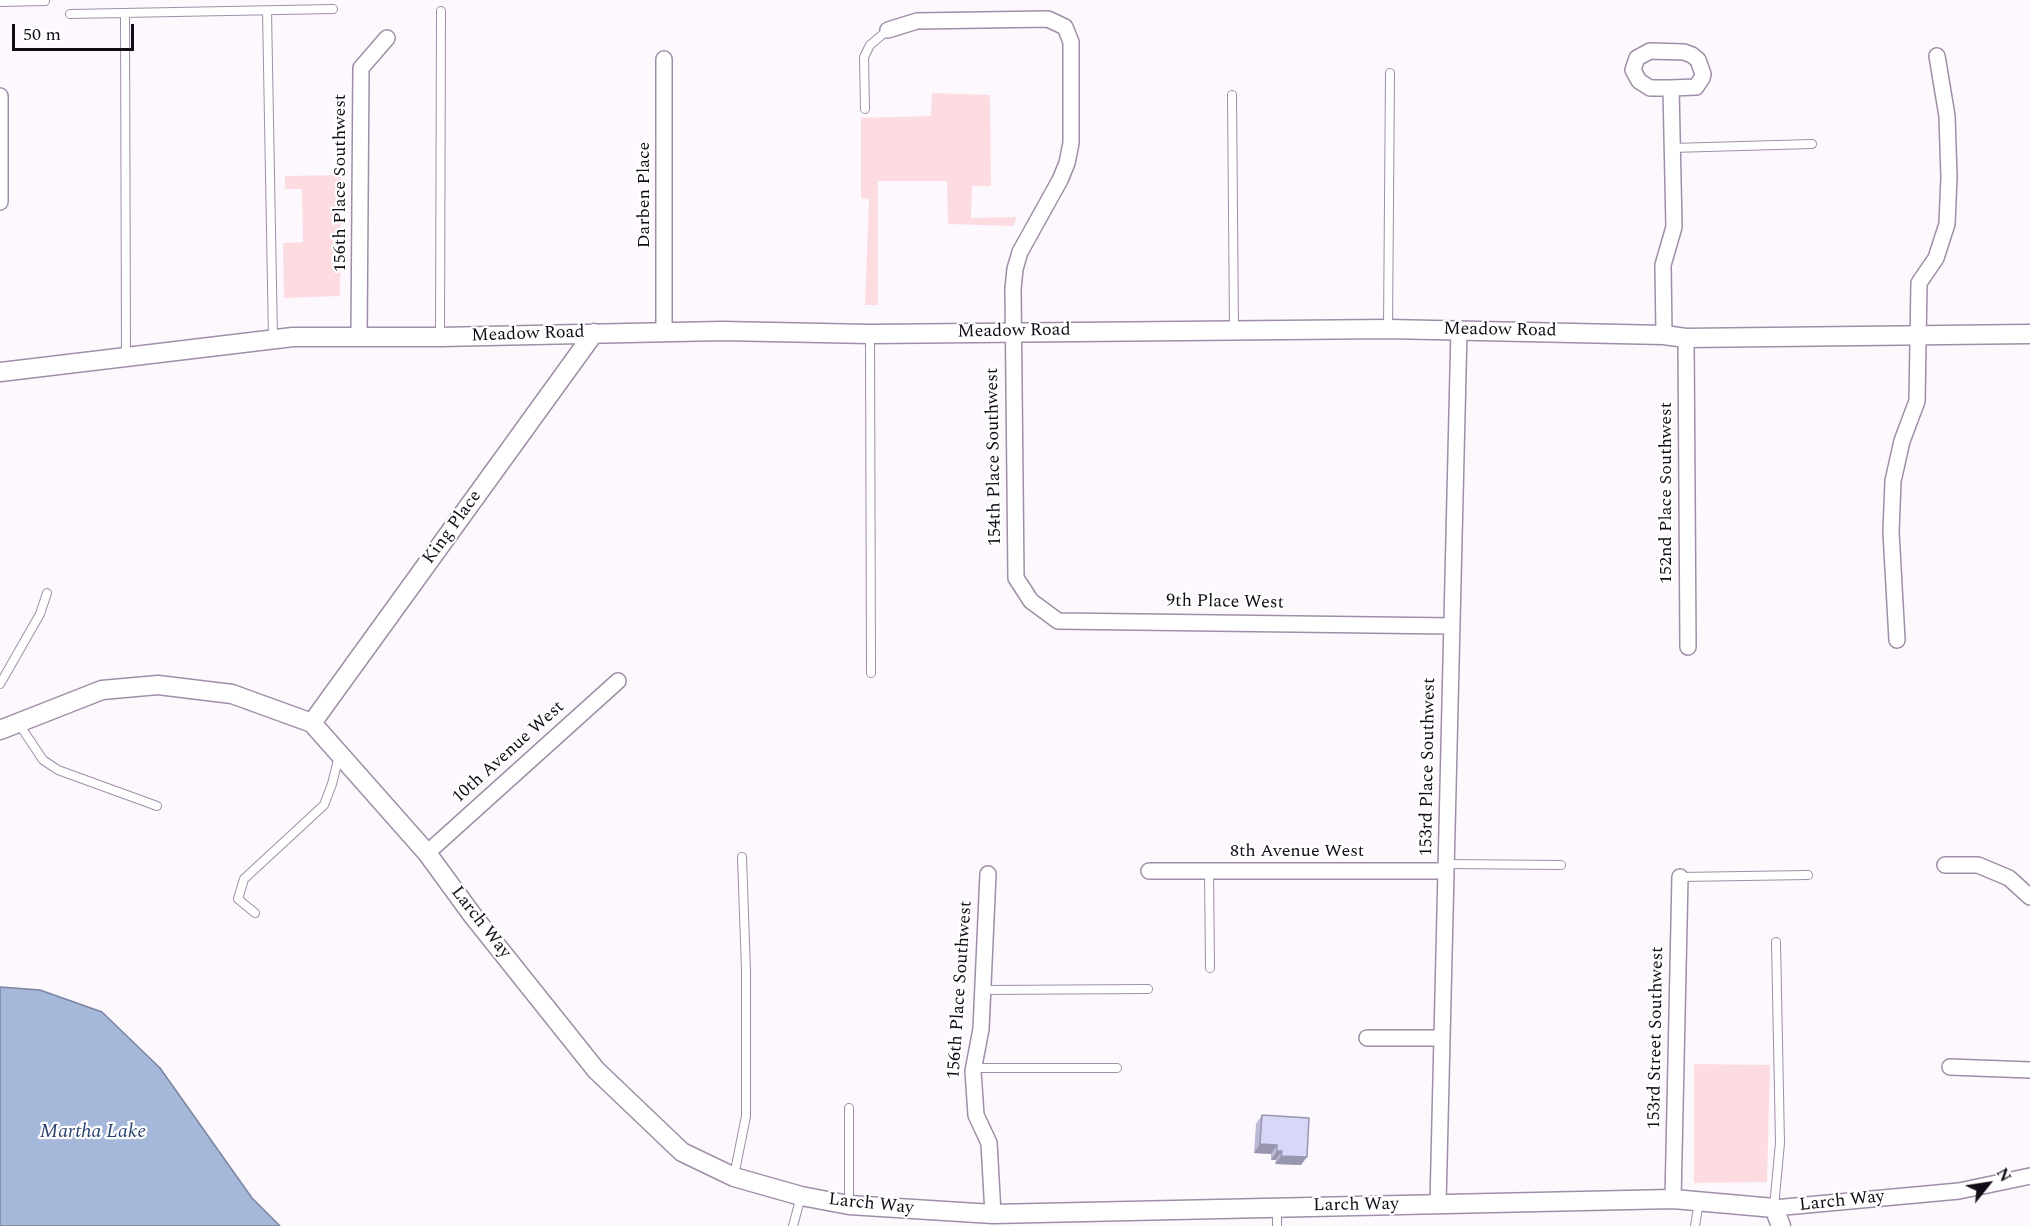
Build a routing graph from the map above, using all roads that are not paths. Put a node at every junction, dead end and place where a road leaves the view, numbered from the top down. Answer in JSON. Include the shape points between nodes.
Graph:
{"nodes":[{"id":1,"x":45,"y":1,"type":"edge"},
{"id":2,"x":0,"y":2,"type":"edge"},
{"id":3,"x":333,"y":9,"type":"dead end"},
{"id":4,"x":267,"y":11,"type":"junction"},
{"id":5,"x":441,"y":11,"type":"dead end"},
{"id":6,"x":125,"y":13,"type":"junction"},
{"id":7,"x":70,"y":14,"type":"dead end"},
{"id":8,"x":888,"y":30,"type":"joint"},
{"id":9,"x":387,"y":38,"type":"dead end"},
{"id":10,"x":1937,"y":56,"type":"dead end"},
{"id":11,"x":664,"y":58,"type":"dead end"},
{"id":12,"x":1390,"y":73,"type":"dead end"},
{"id":13,"x":1671,"y":88,"type":"dead end"},
{"id":14,"x":1232,"y":95,"type":"dead end"},
{"id":15,"x":0,"y":96,"type":"edge"},
{"id":16,"x":865,"y":109,"type":"dead end"},
{"id":17,"x":1812,"y":144,"type":"dead end"},
{"id":18,"x":1672,"y":148,"type":"junction"},
{"id":19,"x":0,"y":202,"type":"edge"},
{"id":20,"x":1388,"y":329,"type":"junction"},
{"id":21,"x":1234,"y":330,"type":"junction"},
{"id":22,"x":1459,"y":330,"type":"junction"},
{"id":23,"x":664,"y":332,"type":"junction"},
{"id":24,"x":1013,"y":332,"type":"junction"},
{"id":25,"x":594,"y":333,"type":"junction"},
{"id":26,"x":870,"y":334,"type":"junction"},
{"id":27,"x":1917,"y":334,"type":"junction"},
{"id":28,"x":2030,"y":334,"type":"edge"},
{"id":29,"x":1664,"y":336,"type":"junction"},
{"id":30,"x":359,"y":337,"type":"junction"},
{"id":31,"x":440,"y":337,"type":"junction"},
{"id":32,"x":1686,"y":338,"type":"junction"},
{"id":33,"x":273,"y":339,"type":"junction"},
{"id":34,"x":126,"y":356,"type":"junction"},
{"id":35,"x":0,"y":372,"type":"edge"},
{"id":36,"x":1016,"y":578,"type":"joint"},
{"id":37,"x":47,"y":593,"type":"dead end"},
{"id":38,"x":1452,"y":626,"type":"junction"},
{"id":39,"x":1897,"y":640,"type":"dead end"},
{"id":40,"x":1688,"y":647,"type":"dead end"},
{"id":41,"x":872,"y":673,"type":"dead end"},
{"id":42,"x":618,"y":681,"type":"dead end"},
{"id":43,"x":0,"y":684,"type":"edge"},
{"id":44,"x":18,"y":723,"type":"junction"},
{"id":45,"x":312,"y":723,"type":"junction"},
{"id":46,"x":0,"y":730,"type":"edge"},
{"id":47,"x":340,"y":755,"type":"junction"},
{"id":48,"x":157,"y":806,"type":"dead end"},
{"id":49,"x":427,"y":854,"type":"junction"},
{"id":50,"x":742,"y":857,"type":"dead end"},
{"id":51,"x":1561,"y":865,"type":"dead end"},
{"id":52,"x":1945,"y":865,"type":"dead end"},
{"id":53,"x":1446,"y":868,"type":"junction"},
{"id":54,"x":1149,"y":871,"type":"dead end"},
{"id":55,"x":1209,"y":871,"type":"junction"},
{"id":56,"x":988,"y":874,"type":"dead end"},
{"id":57,"x":1808,"y":875,"type":"dead end"},
{"id":58,"x":1680,"y":877,"type":"joint"},
{"id":59,"x":2030,"y":897,"type":"edge"},
{"id":60,"x":255,"y":913,"type":"dead end"},
{"id":61,"x":1776,"y":942,"type":"dead end"},
{"id":62,"x":1210,"y":968,"type":"dead end"},
{"id":63,"x":1148,"y":989,"type":"dead end"},
{"id":64,"x":983,"y":990,"type":"junction"},
{"id":65,"x":1367,"y":1038,"type":"dead end"},
{"id":66,"x":1442,"y":1038,"type":"junction"},
{"id":67,"x":1950,"y":1067,"type":"dead end"},
{"id":68,"x":974,"y":1068,"type":"junction"},
{"id":69,"x":1117,"y":1068,"type":"dead end"},
{"id":70,"x":2030,"y":1070,"type":"edge"},
{"id":71,"x":849,"y":1108,"type":"dead end"},
{"id":72,"x":2030,"y":1176,"type":"edge"},
{"id":73,"x":734,"y":1178,"type":"junction"},
{"id":74,"x":801,"y":1196,"type":"junction"},
{"id":75,"x":1673,"y":1199,"type":"junction"},
{"id":76,"x":1699,"y":1202,"type":"junction"},
{"id":77,"x":849,"y":1204,"type":"junction"},
{"id":78,"x":1438,"y":1204,"type":"junction"},
{"id":79,"x":1277,"y":1207,"type":"junction"},
{"id":80,"x":1774,"y":1208,"type":"junction"},
{"id":81,"x":993,"y":1214,"type":"junction"},
{"id":82,"x":793,"y":1226,"type":"edge"},
{"id":83,"x":1277,"y":1226,"type":"edge"},
{"id":84,"x":1695,"y":1226,"type":"edge"},
{"id":85,"x":1781,"y":1226,"type":"edge"}],
"edges":[{"from":1,"to":2,"type":"lane"},
{"from":3,"to":4,"type":"lane"},
{"from":4,"to":6,"type":"lane"},
{"from":4,"to":33,"type":"lane"},
{"from":5,"to":31,"type":"lane"},
{"from":6,"to":7,"type":"lane"},
{"from":6,"to":34,"type":"lane"},
{"from":8,"to":16,"type":"lane","via":[[870,45],[864,57]]},
{"from":8,"to":24,"type":"street","name":"154th Place Southwest","via":[[917,21],[1048,19],[1065,27],[1071,42],[1071,143],[1060,180],[1020,252],[1013,289]]},
{"from":9,"to":30,"type":"street","name":"156th Place Southwest","via":[[361,68]]},
{"from":10,"to":27,"type":"street","via":[[1947,116],[1947,224],[1936,258],[1919,283]]},
{"from":11,"to":23,"type":"street","name":"Darben Place"},
{"from":12,"to":20,"type":"lane"},
{"from":13,"to":18,"type":"street"},
{"from":14,"to":21,"type":"lane"},
{"from":15,"to":19,"type":"street"},
{"from":17,"to":18,"type":"lane"},
{"from":18,"to":29,"type":"street","via":[[1674,227],[1663,265]]},
{"from":20,"to":21,"type":"street","name":"Meadow Road"},
{"from":20,"to":22,"type":"street","name":"Meadow Road"},
{"from":21,"to":24,"type":"street","name":"Meadow Road"},
{"from":22,"to":29,"type":"street","name":"Meadow Road"},
{"from":22,"to":38,"type":"street","name":"153rd Place Southwest"},
{"from":23,"to":25,"type":"street","name":"Meadow Road"},
{"from":23,"to":26,"type":"street","name":"Meadow Road"},
{"from":24,"to":26,"type":"street","name":"Meadow Road"},
{"from":24,"to":36,"type":"street","name":"154th Place Southwest"},
{"from":25,"to":31,"type":"street","name":"Meadow Road"},
{"from":25,"to":45,"type":"street","name":"King Place"},
{"from":26,"to":41,"type":"lane"},
{"from":27,"to":28,"type":"street","name":"Meadow Road"},
{"from":27,"to":32,"type":"street","name":"Meadow Road"},
{"from":27,"to":39,"type":"street","via":[[1917,401],[1893,481],[1891,532]]},
{"from":29,"to":32,"type":"street","name":"Meadow Road"},
{"from":30,"to":31,"type":"street","name":"Meadow Road"},
{"from":30,"to":33,"type":"street","name":"Meadow Road"},
{"from":32,"to":40,"type":"street","name":"152nd Place Southwest"},
{"from":33,"to":34,"type":"street","name":"Meadow Road"},
{"from":34,"to":35,"type":"street","name":"Meadow Road"},
{"from":36,"to":38,"type":"street","name":"9th Place West","via":[[1031,601],[1058,621]]},
{"from":37,"to":43,"type":"lane","via":[[40,614]]},
{"from":38,"to":53,"type":"street","name":"153rd Place Southwest"},
{"from":42,"to":49,"type":"street","name":"10th Avenue West"},
{"from":44,"to":45,"type":"street","name":"Larch Way","via":[[102,690],[158,685],[232,694]]},
{"from":44,"to":46,"type":"street","name":"Larch Way"},
{"from":44,"to":48,"type":"lane","via":[[43,760],[58,770]]},
{"from":45,"to":47,"type":"street","name":"Larch Way"},
{"from":47,"to":49,"type":"street","name":"Larch Way"},
{"from":47,"to":60,"type":"lane","via":[[324,805],[244,879],[238,899]]},
{"from":49,"to":73,"type":"street","name":"Larch Way","via":[[596,1070],[682,1152]]},
{"from":50,"to":73,"type":"lane","via":[[746,1116]]},
{"from":51,"to":53,"type":"lane"},
{"from":52,"to":59,"type":"street","via":[[1978,865],[2009,878]]},
{"from":53,"to":55,"type":"street","name":"8th Avenue West"},
{"from":53,"to":66,"type":"street","name":"153rd Place Southwest"},
{"from":54,"to":55,"type":"street","name":"8th Avenue West"},
{"from":55,"to":62,"type":"lane"},
{"from":56,"to":64,"type":"street","name":"156th Place Southwest"},
{"from":57,"to":58,"type":"lane"},
{"from":58,"to":75,"type":"street","name":"153rd Street Southwest"},
{"from":61,"to":80,"type":"lane","via":[[1780,1143]]},
{"from":63,"to":64,"type":"lane"},
{"from":64,"to":68,"type":"street","name":"156th Place Southwest"},
{"from":65,"to":66,"type":"street"},
{"from":66,"to":78,"type":"street","name":"153rd Place Southwest"},
{"from":67,"to":70,"type":"street"},
{"from":68,"to":69,"type":"lane"},
{"from":68,"to":81,"type":"street","name":"156th Place Southwest","via":[[976,1115],[989,1143]]},
{"from":71,"to":77,"type":"lane"},
{"from":72,"to":80,"type":"street","name":"Larch Way","via":[[1959,1191]]},
{"from":73,"to":74,"type":"street","name":"Larch Way"},
{"from":74,"to":77,"type":"street","name":"Larch Way"},
{"from":74,"to":82,"type":"lane"},
{"from":75,"to":76,"type":"street","name":"Larch Way"},
{"from":75,"to":78,"type":"street","name":"Larch Way"},
{"from":76,"to":80,"type":"street","name":"Larch Way"},
{"from":76,"to":84,"type":"lane"},
{"from":77,"to":81,"type":"street","name":"Larch Way"},
{"from":78,"to":79,"type":"street","name":"Larch Way"},
{"from":79,"to":81,"type":"street","name":"Larch Way"},
{"from":79,"to":83,"type":"lane"},
{"from":80,"to":85,"type":"street"}]}
